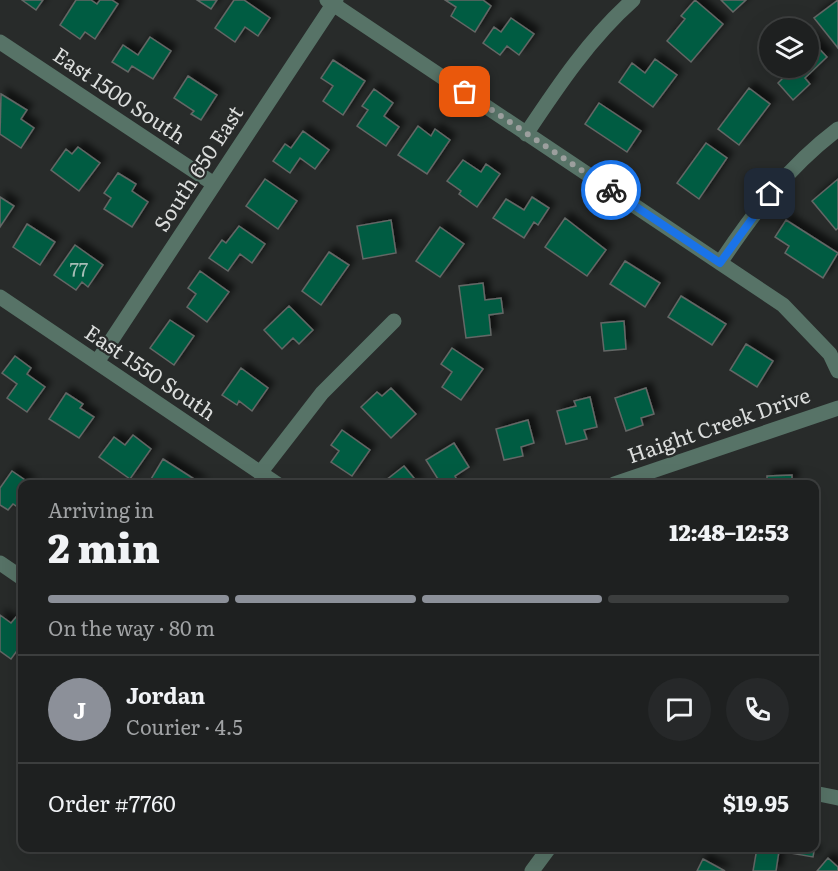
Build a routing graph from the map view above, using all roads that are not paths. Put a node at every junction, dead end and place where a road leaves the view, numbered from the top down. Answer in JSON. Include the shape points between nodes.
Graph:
{"nodes":[{"id":1,"x":633,"y":0,"type":"edge"},
{"id":2,"x":332,"y":1,"type":"edge"},
{"id":3,"x":0,"y":42,"type":"edge"},
{"id":4,"x":838,"y":129,"type":"edge"},
{"id":5,"x":526,"y":134,"type":"junction"},
{"id":6,"x":214,"y":184,"type":"junction"},
{"id":7,"x":720,"y":263,"type":"junction"},
{"id":8,"x":0,"y":297,"type":"edge"},
{"id":9,"x":394,"y":321,"type":"dead end"},
{"id":10,"x":96,"y":362,"type":"junction"},
{"id":11,"x":838,"y":371,"type":"edge"},
{"id":12,"x":838,"y":408,"type":"edge"},
{"id":13,"x":260,"y":473,"type":"junction"},
{"id":14,"x":271,"y":480,"type":"edge"},
{"id":15,"x":626,"y":480,"type":"edge"},
{"id":16,"x":0,"y":563,"type":"edge"},
{"id":17,"x":18,"y":575,"type":"edge"},
{"id":18,"x":819,"y":794,"type":"edge"},
{"id":19,"x":838,"y":798,"type":"edge"},
{"id":20,"x":546,"y":852,"type":"edge"},
{"id":21,"x":532,"y":871,"type":"edge"}],
"edges":[{"from":1,"to":5,"type":"street","via":[[572,67]]},
{"from":2,"to":5,"type":"street"},
{"from":2,"to":6,"type":"street","name":"South 650 East"},
{"from":3,"to":6,"type":"street","name":"East 1500 South"},
{"from":4,"to":7,"type":"street","via":[[807,152],[757,208]]},
{"from":5,"to":7,"type":"street"},
{"from":6,"to":10,"type":"street","name":"South 650 East"},
{"from":7,"to":11,"type":"street","via":[[783,305],[830,354]]},
{"from":8,"to":10,"type":"street","name":"East 1550 South"},
{"from":9,"to":13,"type":"street","via":[[322,393]]},
{"from":10,"to":13,"type":"street","name":"East 1550 South"},
{"from":12,"to":15,"type":"street","name":"Haight Creek Drive"},
{"from":13,"to":14,"type":"street","name":"East 1550 South"},
{"from":16,"to":17,"type":"street"},
{"from":18,"to":19,"type":"street"},
{"from":20,"to":21,"type":"street"}]}
